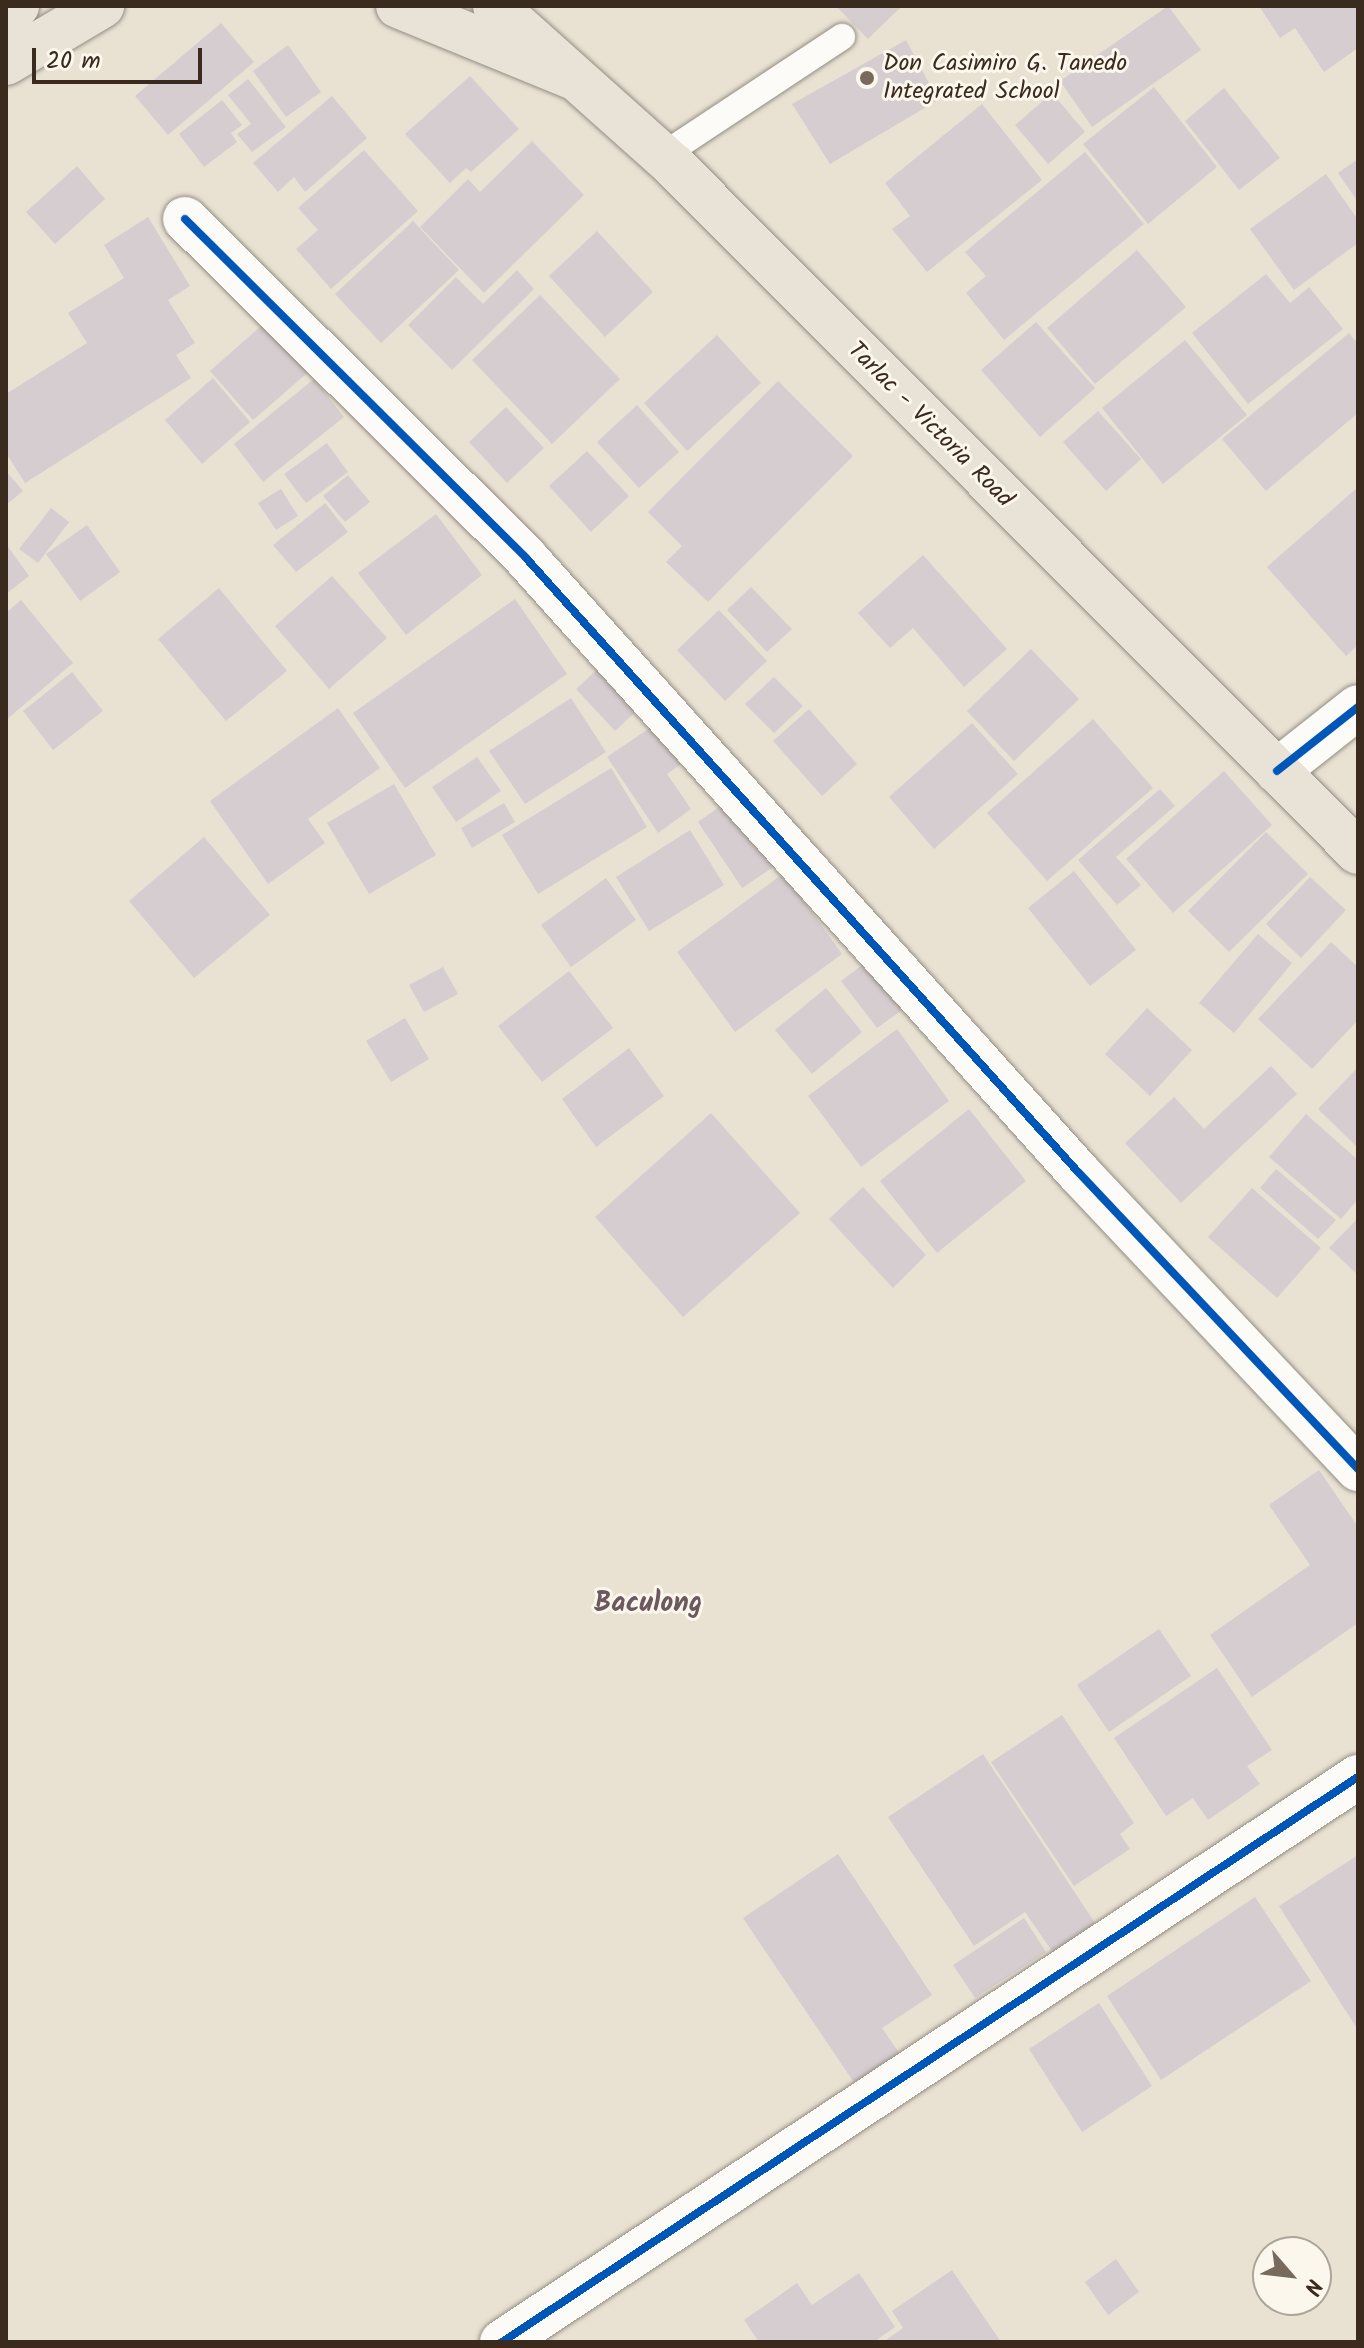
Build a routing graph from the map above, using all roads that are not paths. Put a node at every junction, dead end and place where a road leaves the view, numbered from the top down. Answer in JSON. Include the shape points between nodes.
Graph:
{"nodes":[{"id":1,"x":17,"y":6,"type":"edge"},
{"id":2,"x":102,"y":6,"type":"edge"},
{"id":3,"x":398,"y":6,"type":"edge"},
{"id":4,"x":495,"y":6,"type":"edge"},
{"id":5,"x":6,"y":20,"type":"edge"},
{"id":6,"x":842,"y":37,"type":"dead end"},
{"id":7,"x":6,"y":63,"type":"edge"},
{"id":8,"x":572,"y":77,"type":"junction"},
{"id":9,"x":662,"y":156,"type":"junction"},
{"id":10,"x":185,"y":219,"type":"dead end"},
{"id":11,"x":1358,"y":707,"type":"edge"},
{"id":12,"x":1277,"y":771,"type":"junction"},
{"id":13,"x":1358,"y":852,"type":"edge"},
{"id":14,"x":1358,"y":1469,"type":"edge"},
{"id":15,"x":1358,"y":1777,"type":"edge"},
{"id":16,"x":502,"y":2342,"type":"edge"}],
"edges":[{"from":1,"to":5,"type":"main road"},
{"from":2,"to":7,"type":"main road"},
{"from":3,"to":8,"type":"main road"},
{"from":4,"to":8,"type":"main road","name":"Tarlac - Victoria Road"},
{"from":6,"to":9,"type":"lane"},
{"from":8,"to":9,"type":"main road","name":"Tarlac - Victoria Road"},
{"from":9,"to":12,"type":"main road","name":"Tarlac - Victoria Road"},
{"from":10,"to":14,"type":"street","via":[[526,558],[1079,1173]]},
{"from":11,"to":12,"type":"street"},
{"from":12,"to":13,"type":"main road","name":"Tarlac - Victoria Road"},
{"from":15,"to":16,"type":"street"}]}
